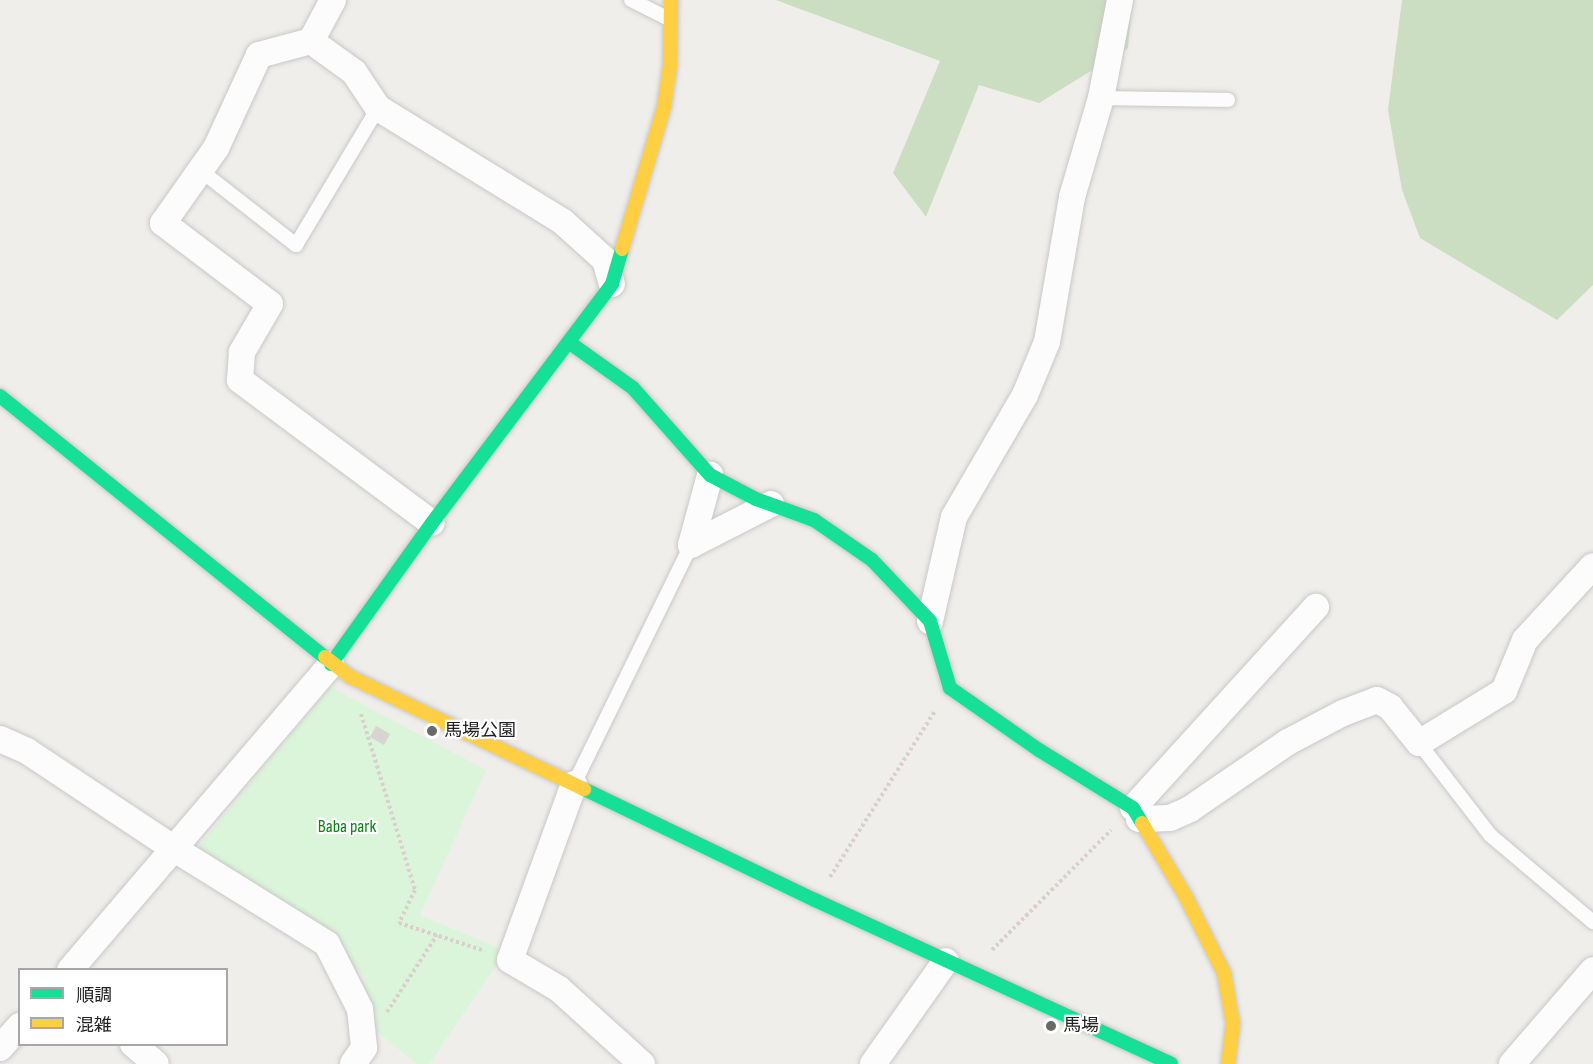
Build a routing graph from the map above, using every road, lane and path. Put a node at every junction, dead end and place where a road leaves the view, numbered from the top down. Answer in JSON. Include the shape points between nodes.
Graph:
{"nodes":[{"id":1,"x":333,"y":0,"type":"edge"},
{"id":2,"x":631,"y":0,"type":"edge"},
{"id":3,"x":671,"y":0,"type":"edge"},
{"id":4,"x":1120,"y":0,"type":"edge"},
{"id":5,"x":672,"y":20,"type":"junction"},
{"id":6,"x":311,"y":41,"type":"junction"},
{"id":7,"x":1101,"y":98,"type":"junction"},
{"id":8,"x":1228,"y":100,"type":"dead end"},
{"id":9,"x":378,"y":108,"type":"junction"},
{"id":10,"x":200,"y":170,"type":"junction"},
{"id":11,"x":612,"y":284,"type":"junction"},
{"id":12,"x":570,"y":343,"type":"junction"},
{"id":13,"x":0,"y":396,"type":"edge"},
{"id":14,"x":710,"y":475,"type":"junction"},
{"id":15,"x":771,"y":504,"type":"junction"},
{"id":16,"x":432,"y":523,"type":"junction"},
{"id":17,"x":691,"y":545,"type":"junction"},
{"id":18,"x":1593,"y":566,"type":"edge"},
{"id":19,"x":1316,"y":607,"type":"dead end"},
{"id":20,"x":930,"y":621,"type":"junction"},
{"id":21,"x":340,"y":670,"type":"junction"},
{"id":22,"x":950,"y":688,"type":"junction"},
{"id":23,"x":0,"y":739,"type":"edge"},
{"id":24,"x":1419,"y":743,"type":"junction"},
{"id":25,"x":574,"y":784,"type":"junction"},
{"id":26,"x":1136,"y":813,"type":"junction"},
{"id":27,"x":173,"y":848,"type":"junction"},
{"id":28,"x":815,"y":900,"type":"junction"},
{"id":29,"x":1593,"y":922,"type":"edge"},
{"id":30,"x":437,"y":935,"type":"junction"},
{"id":31,"x":510,"y":960,"type":"junction"},
{"id":32,"x":957,"y":966,"type":"junction"},
{"id":33,"x":71,"y":968,"type":"edge"},
{"id":34,"x":1593,"y":970,"type":"edge"},
{"id":35,"x":135,"y":1046,"type":"edge"},
{"id":36,"x":358,"y":1056,"type":"edge"},
{"id":37,"x":156,"y":1064,"type":"edge"},
{"id":38,"x":642,"y":1064,"type":"edge"},
{"id":39,"x":873,"y":1064,"type":"edge"},
{"id":40,"x":1172,"y":1064,"type":"edge"},
{"id":41,"x":1228,"y":1064,"type":"edge"},
{"id":42,"x":1512,"y":1064,"type":"edge"}],
"edges":[{"from":1,"to":6,"type":"street"},
{"from":2,"to":5,"type":"lane"},
{"from":3,"to":5,"type":"street"},
{"from":4,"to":7,"type":"street"},
{"from":5,"to":11,"type":"street","via":[[664,107]]},
{"from":6,"to":9,"type":"street","via":[[354,72]]},
{"from":6,"to":10,"type":"street","via":[[259,55],[216,148]]},
{"from":7,"to":8,"type":"lane"},
{"from":7,"to":20,"type":"street","via":[[1072,197],[1047,342],[1025,395],[954,517]]},
{"from":9,"to":10,"type":"lane","via":[[296,245]]},
{"from":9,"to":11,"type":"street","via":[[563,222],[604,260]]},
{"from":10,"to":16,"type":"street","via":[[163,223],[270,304],[242,351],[240,380]]},
{"from":11,"to":12,"type":"street"},
{"from":12,"to":14,"type":"street","via":[[633,388]]},
{"from":12,"to":16,"type":"street"},
{"from":13,"to":21,"type":"street"},
{"from":14,"to":15,"type":"street"},
{"from":14,"to":17,"type":"street"},
{"from":15,"to":17,"type":"street"},
{"from":15,"to":20,"type":"street","via":[[814,520],[872,560]]},
{"from":16,"to":21,"type":"street"},
{"from":17,"to":25,"type":"lane"},
{"from":18,"to":24,"type":"street","via":[[1525,640],[1504,691]]},
{"from":19,"to":26,"type":"street"},
{"from":20,"to":22,"type":"street"},
{"from":21,"to":25,"type":"street"},
{"from":21,"to":27,"type":"street"},
{"from":21,"to":30,"type":"path","via":[[415,890],[399,922]]},
{"from":22,"to":26,"type":"street"},
{"from":22,"to":28,"type":"path"},
{"from":23,"to":27,"type":"street","via":[[27,751]]},
{"from":24,"to":26,"type":"street","via":[[1390,707],[1377,700],[1288,742],[1190,809],[1170,818]]},
{"from":24,"to":29,"type":"lane","via":[[1490,835]]},
{"from":25,"to":28,"type":"street"},
{"from":25,"to":31,"type":"street"},
{"from":26,"to":32,"type":"path","via":[[1015,928]]},
{"from":26,"to":41,"type":"street","via":[[1186,897],[1224,973],[1233,1024]]},
{"from":27,"to":33,"type":"street"},
{"from":27,"to":36,"type":"street","via":[[327,944],[360,1009]]},
{"from":28,"to":32,"type":"street"},
{"from":30,"to":31,"type":"path"},
{"from":30,"to":36,"type":"path"},
{"from":31,"to":38,"type":"street","via":[[559,989]]},
{"from":32,"to":39,"type":"street"},
{"from":32,"to":40,"type":"street"},
{"from":34,"to":42,"type":"street"},
{"from":35,"to":37,"type":"street"}]}
